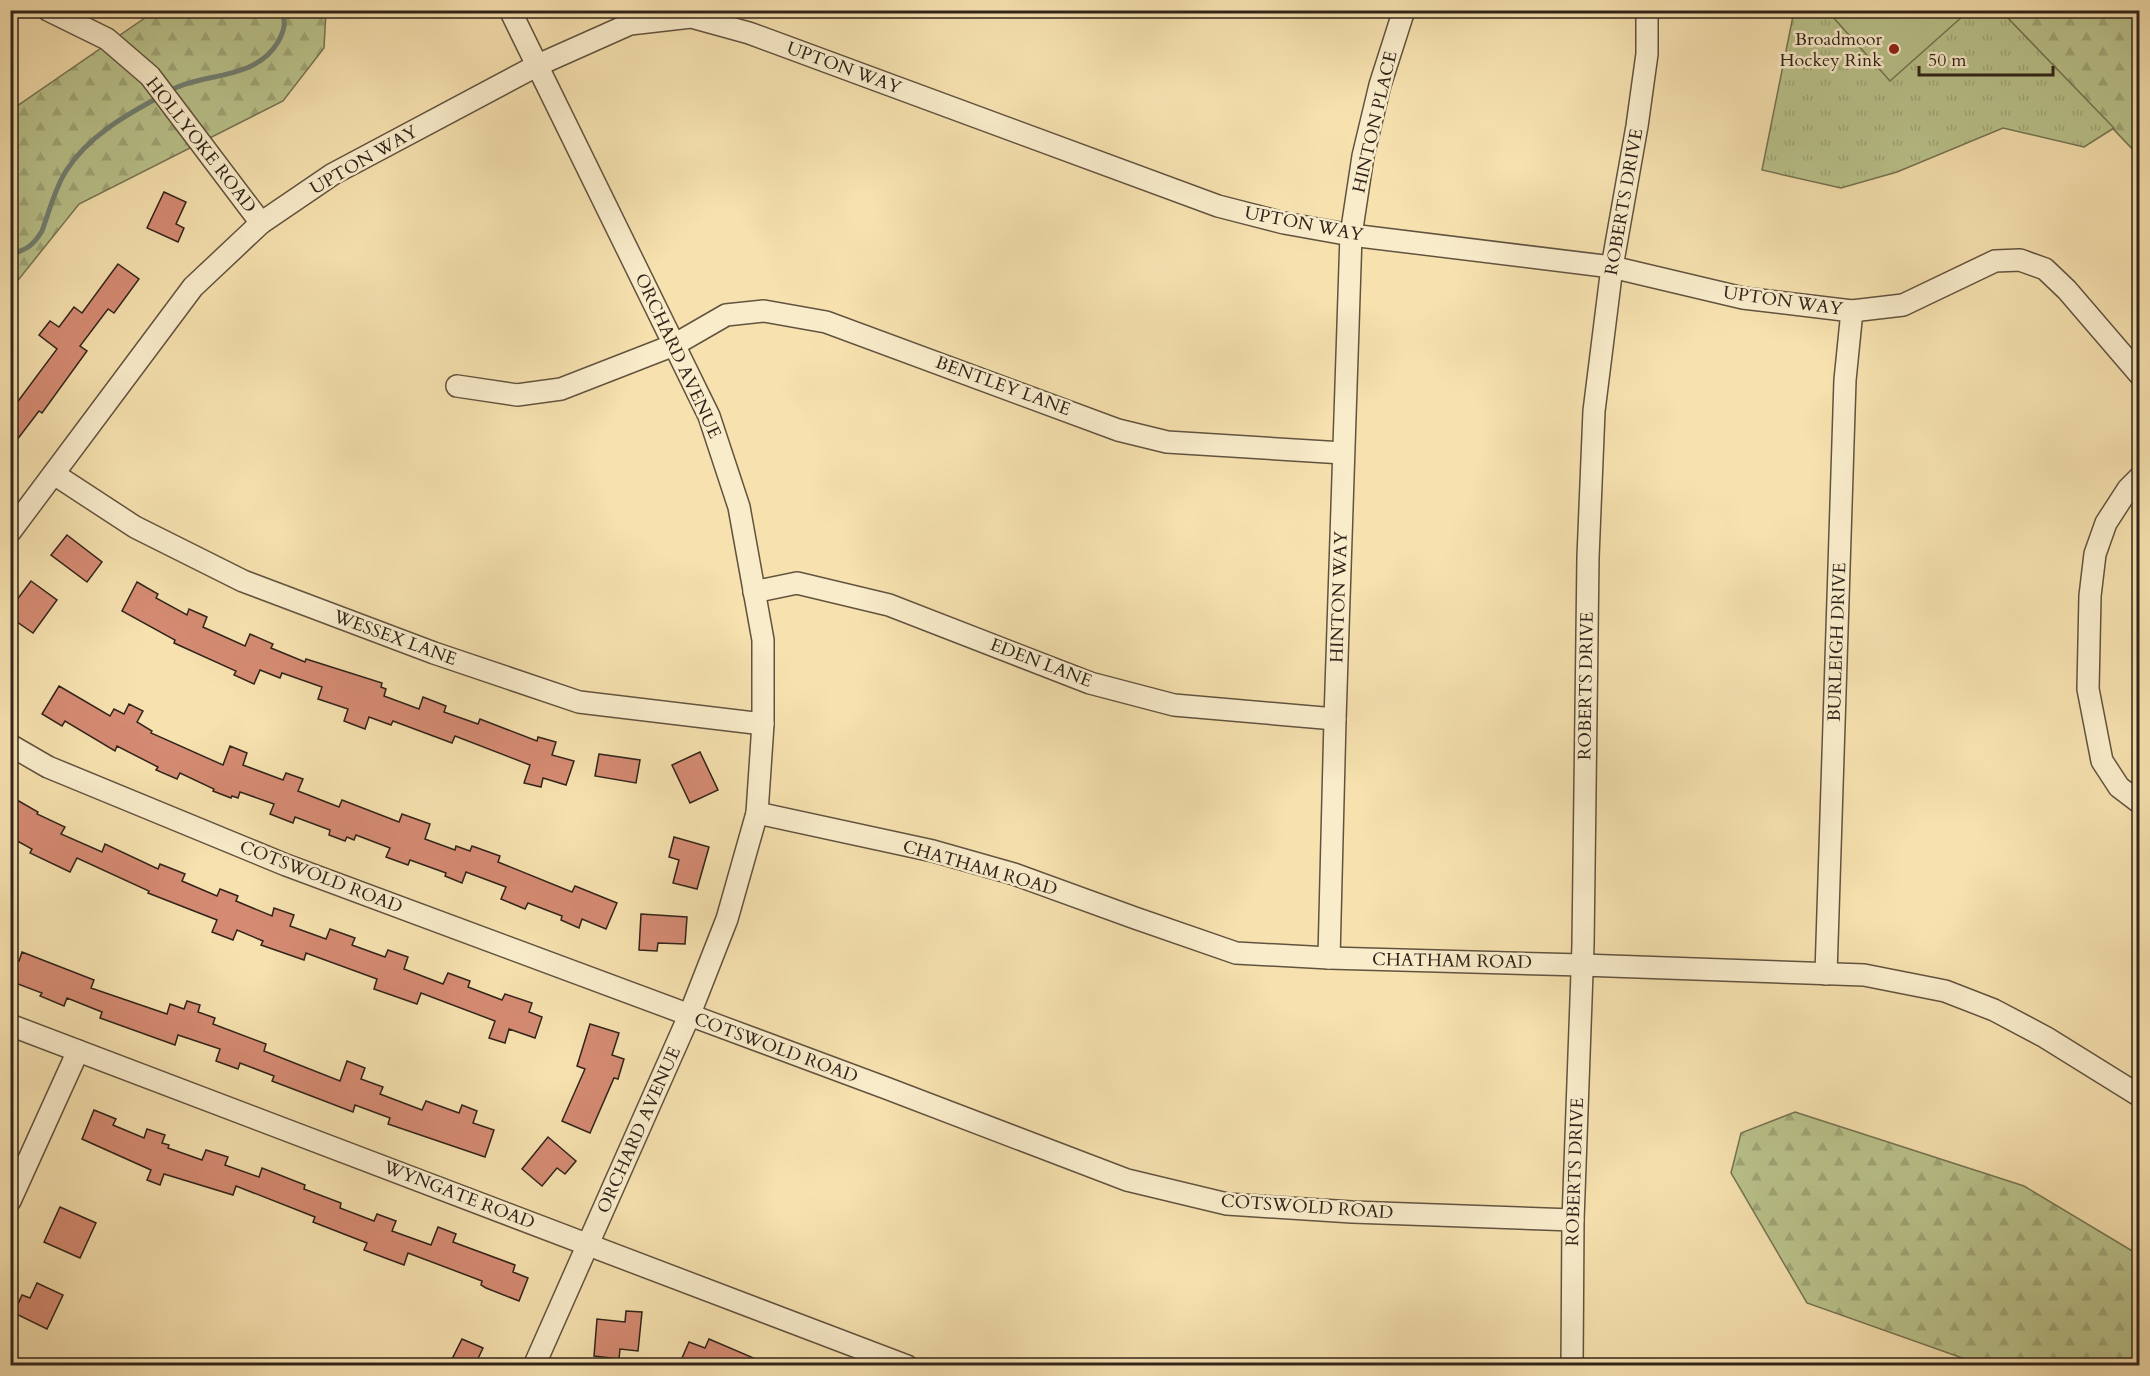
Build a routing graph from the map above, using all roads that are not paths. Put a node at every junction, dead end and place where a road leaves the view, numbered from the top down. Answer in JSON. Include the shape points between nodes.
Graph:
{"nodes":[{"id":1,"x":48,"y":10,"type":"edge"},
{"id":2,"x":510,"y":10,"type":"edge"},
{"id":3,"x":1404,"y":10,"type":"edge"},
{"id":4,"x":1647,"y":10,"type":"edge"},
{"id":5,"x":538,"y":66,"type":"junction"},
{"id":6,"x":261,"y":223,"type":"junction"},
{"id":7,"x":1351,"y":235,"type":"junction"},
{"id":8,"x":1612,"y":267,"type":"junction"},
{"id":9,"x":1852,"y":311,"type":"junction"},
{"id":10,"x":674,"y":345,"type":"junction"},
{"id":11,"x":2139,"y":375,"type":"edge"},
{"id":12,"x":457,"y":386,"type":"dead end"},
{"id":13,"x":1343,"y":453,"type":"junction"},
{"id":14,"x":54,"y":474,"type":"junction"},
{"id":15,"x":2139,"y":477,"type":"edge"},
{"id":16,"x":10,"y":532,"type":"edge"},
{"id":17,"x":754,"y":592,"type":"junction"},
{"id":18,"x":1335,"y":719,"type":"junction"},
{"id":19,"x":763,"y":724,"type":"junction"},
{"id":20,"x":10,"y":745,"type":"edge"},
{"id":21,"x":2139,"y":803,"type":"edge"},
{"id":22,"x":757,"y":813,"type":"junction"},
{"id":23,"x":1329,"y":958,"type":"junction"},
{"id":24,"x":1582,"y":965,"type":"junction"},
{"id":25,"x":1826,"y":974,"type":"junction"},
{"id":26,"x":689,"y":1016,"type":"junction"},
{"id":27,"x":10,"y":1025,"type":"edge"},
{"id":28,"x":78,"y":1051,"type":"junction"},
{"id":29,"x":2139,"y":1096,"type":"edge"},
{"id":30,"x":10,"y":1201,"type":"edge"},
{"id":31,"x":1573,"y":1220,"type":"junction"},
{"id":32,"x":588,"y":1244,"type":"junction"},
{"id":33,"x":534,"y":1365,"type":"edge"},
{"id":34,"x":907,"y":1365,"type":"edge"},
{"id":35,"x":1572,"y":1365,"type":"edge"}],
"edges":[{"from":1,"to":6,"type":"street","name":"HOLLYOKE ROAD","via":[[107,39],[150,76]]},
{"from":2,"to":5,"type":"street","name":"ORCHARD AVENUE"},
{"from":3,"to":7,"type":"street","name":"HINTON PLACE","via":[[1363,156]]},
{"from":4,"to":8,"type":"street","name":"ROBERTS DRIVE","via":[[1647,54]]},
{"from":5,"to":6,"type":"street","name":"UPTON WAY","via":[[333,174]]},
{"from":5,"to":7,"type":"street","name":"UPTON WAY","via":[[630,24],[691,17],[749,33],[1218,206]]},
{"from":5,"to":10,"type":"street","name":"ORCHARD AVENUE"},
{"from":6,"to":14,"type":"street","name":"UPTON WAY","via":[[193,287]]},
{"from":7,"to":8,"type":"street","name":"UPTON WAY"},
{"from":7,"to":13,"type":"street","name":"HINTON WAY"},
{"from":8,"to":9,"type":"street","name":"UPTON WAY","via":[[1743,298]]},
{"from":8,"to":24,"type":"street","name":"ROBERTS DRIVE","via":[[1594,411],[1588,546]]},
{"from":9,"to":11,"type":"street","name":"UPTON WAY","via":[[1903,305],[1995,261],[2020,260],[2044,269],[2067,290]]},
{"from":9,"to":25,"type":"street","name":"BURLEIGH DRIVE","via":[[1845,380]]},
{"from":10,"to":12,"type":"street","name":"BENTLEY LANE","via":[[561,389],[516,395]]},
{"from":10,"to":13,"type":"street","name":"BENTLEY LANE","via":[[726,315],[764,311],[826,322],[1118,430],[1167,442]]},
{"from":10,"to":17,"type":"street","name":"ORCHARD AVENUE","via":[[710,416],[735,495]]},
{"from":13,"to":18,"type":"street","name":"HINTON WAY"},
{"from":14,"to":16,"type":"street","name":"UPTON WAY"},
{"from":14,"to":19,"type":"street","name":"WESSEX LANE","via":[[135,527],[243,581],[434,653],[579,702]]},
{"from":15,"to":21,"type":"street","via":[[2106,523],[2096,554],[2090,596],[2088,689],[2102,761],[2119,786]]},
{"from":17,"to":18,"type":"street","name":"EDEN LANE","via":[[797,583],[888,605],[1090,683],[1174,705]]},
{"from":17,"to":19,"type":"street","name":"ORCHARD AVENUE","via":[[763,640]]},
{"from":18,"to":23,"type":"street","name":"HINTON WAY"},
{"from":19,"to":22,"type":"street","name":"ORCHARD AVENUE"},
{"from":20,"to":26,"type":"street","name":"COTSWOLD ROAD","via":[[48,767],[286,865]]},
{"from":22,"to":23,"type":"street","name":"CHATHAM ROAD","via":[[933,851],[1004,871],[1236,953]]},
{"from":22,"to":26,"type":"street","name":"ORCHARD AVENUE","via":[[727,919]]},
{"from":23,"to":24,"type":"street","name":"CHATHAM ROAD"},
{"from":24,"to":25,"type":"street","name":"CHATHAM ROAD"},
{"from":24,"to":31,"type":"street","name":"ROBERTS DRIVE"},
{"from":25,"to":29,"type":"street","name":"CHATHAM ROAD","via":[[1863,975],[1945,991],[1984,1006],[2044,1037]]},
{"from":26,"to":31,"type":"street","name":"COTSWOLD ROAD","via":[[1127,1180],[1227,1204]]},
{"from":26,"to":32,"type":"street","name":"ORCHARD AVENUE"},
{"from":27,"to":28,"type":"street","name":"WYNGATE ROAD"},
{"from":28,"to":30,"type":"street"},
{"from":28,"to":32,"type":"street","name":"WYNGATE ROAD"},
{"from":31,"to":35,"type":"street","name":"ROBERTS DRIVE"},
{"from":32,"to":33,"type":"street","name":"ORCHARD AVENUE"},
{"from":32,"to":34,"type":"street","name":"WYNGATE ROAD"}]}
